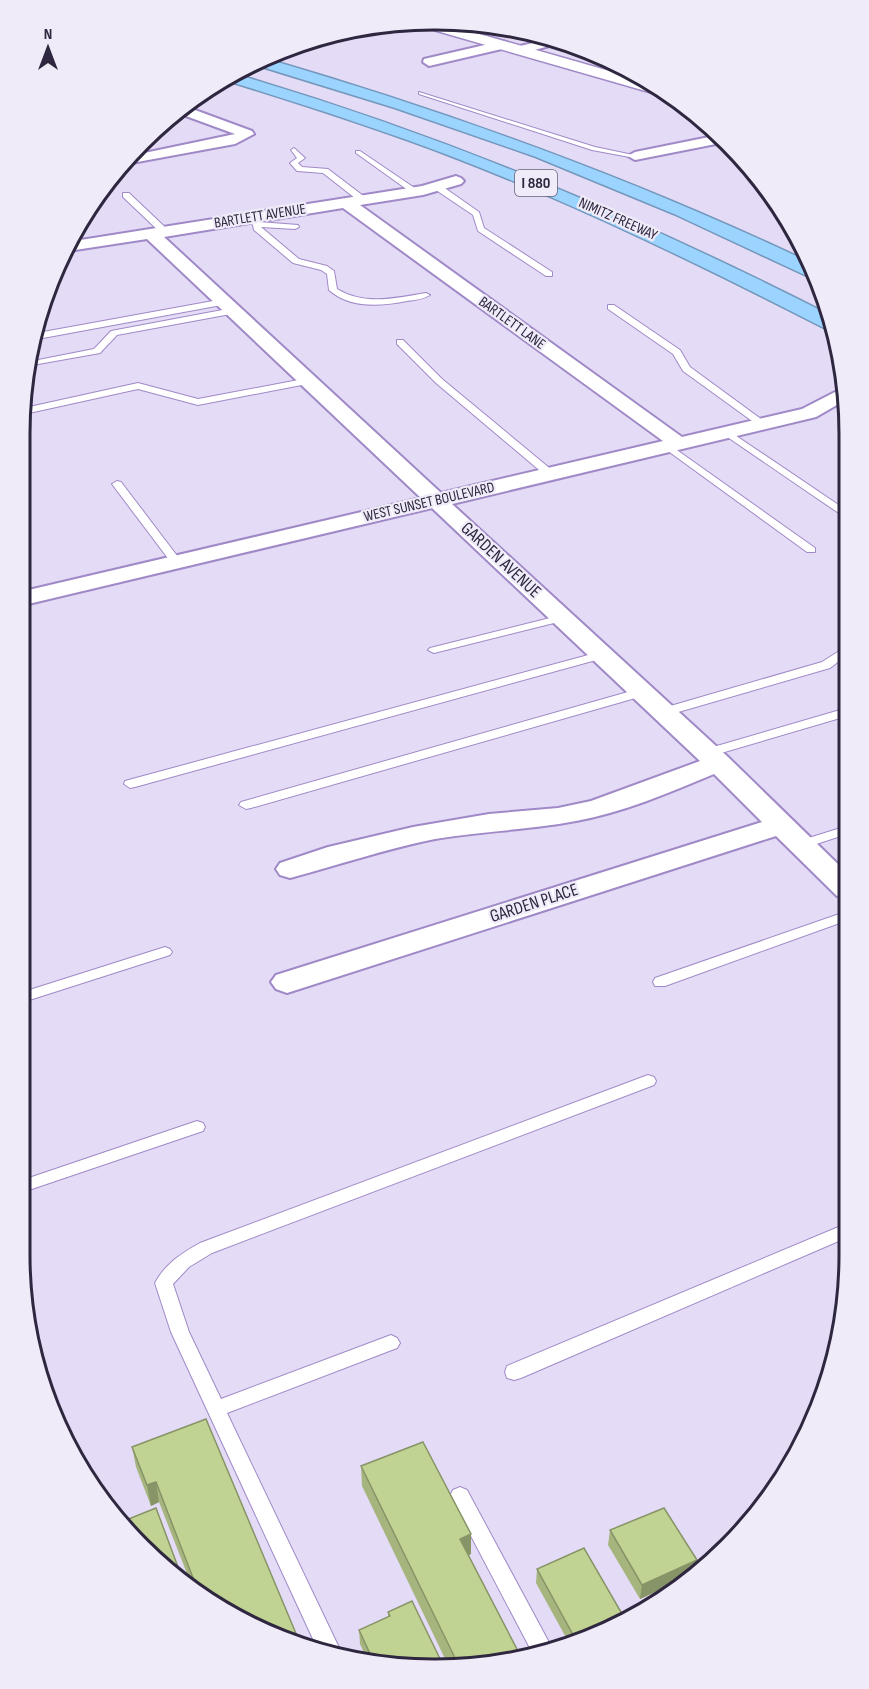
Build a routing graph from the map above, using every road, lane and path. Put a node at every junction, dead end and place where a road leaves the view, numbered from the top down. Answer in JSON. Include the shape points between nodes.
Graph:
{"nodes":[{"id":1,"x":451,"y":31,"type":"edge"},
{"id":2,"x":502,"y":45,"type":"junction"},
{"id":3,"x":541,"y":45,"type":"edge"},
{"id":4,"x":520,"y":50,"type":"junction"},
{"id":5,"x":429,"y":62,"type":"dead end"},
{"id":6,"x":271,"y":65,"type":"edge"},
{"id":7,"x":255,"y":72,"type":"edge"},
{"id":8,"x":621,"y":76,"type":"edge"},
{"id":9,"x":240,"y":80,"type":"edge"},
{"id":10,"x":421,"y":93,"type":"dead end"},
{"id":11,"x":190,"y":113,"type":"edge"},
{"id":12,"x":713,"y":141,"type":"edge"},
{"id":13,"x":294,"y":150,"type":"dead end"},
{"id":14,"x":358,"y":152,"type":"dead end"},
{"id":15,"x":635,"y":156,"type":"joint"},
{"id":16,"x":140,"y":157,"type":"edge"},
{"id":17,"x":456,"y":181,"type":"dead end"},
{"id":18,"x":436,"y":186,"type":"junction"},
{"id":19,"x":415,"y":191,"type":"junction"},
{"id":20,"x":126,"y":195,"type":"dead end"},
{"id":21,"x":355,"y":201,"type":"junction"},
{"id":22,"x":254,"y":221,"type":"junction"},
{"id":23,"x":295,"y":227,"type":"dead end"},
{"id":24,"x":158,"y":233,"type":"junction"},
{"id":25,"x":80,"y":240,"type":"edge"},
{"id":26,"x":802,"y":267,"type":"edge"},
{"id":27,"x":549,"y":274,"type":"dead end"},
{"id":28,"x":426,"y":295,"type":"dead end"},
{"id":29,"x":815,"y":297,"type":"edge"},
{"id":30,"x":228,"y":306,"type":"junction"},
{"id":31,"x":611,"y":307,"type":"dead end"},
{"id":32,"x":822,"y":320,"type":"edge"},
{"id":33,"x":43,"y":335,"type":"edge"},
{"id":34,"x":400,"y":342,"type":"dead end"},
{"id":35,"x":37,"y":363,"type":"edge"},
{"id":36,"x":309,"y":381,"type":"junction"},
{"id":37,"x":836,"y":398,"type":"dead end"},
{"id":38,"x":31,"y":410,"type":"edge"},
{"id":39,"x":762,"y":424,"type":"junction"},
{"id":40,"x":726,"y":432,"type":"junction"},
{"id":41,"x":672,"y":445,"type":"junction"},
{"id":42,"x":549,"y":473,"type":"junction"},
{"id":43,"x":117,"y":484,"type":"dead end"},
{"id":44,"x":436,"y":500,"type":"junction"},
{"id":45,"x":839,"y":510,"type":"edge"},
{"id":46,"x":811,"y":550,"type":"dead end"},
{"id":47,"x":177,"y":563,"type":"junction"},
{"id":48,"x":30,"y":597,"type":"edge"},
{"id":49,"x":562,"y":618,"type":"junction"},
{"id":50,"x":434,"y":650,"type":"dead end"},
{"id":51,"x":603,"y":655,"type":"junction"},
{"id":52,"x":839,"y":655,"type":"edge"},
{"id":53,"x":642,"y":692,"type":"junction"},
{"id":54,"x":664,"y":712,"type":"junction"},
{"id":55,"x":839,"y":715,"type":"edge"},
{"id":56,"x":713,"y":758,"type":"junction"},
{"id":57,"x":130,"y":784,"type":"dead end"},
{"id":58,"x":246,"y":804,"type":"dead end"},
{"id":59,"x":839,"y":831,"type":"edge"},
{"id":60,"x":791,"y":835,"type":"junction"},
{"id":61,"x":290,"y":869,"type":"dead end"},
{"id":62,"x":839,"y":880,"type":"edge"},
{"id":63,"x":839,"y":918,"type":"edge"},
{"id":64,"x":165,"y":952,"type":"dead end"},
{"id":65,"x":287,"y":982,"type":"dead end"},
{"id":66,"x":660,"y":982,"type":"dead end"},
{"id":67,"x":30,"y":995,"type":"edge"},
{"id":68,"x":648,"y":1081,"type":"dead end"},
{"id":69,"x":197,"y":1127,"type":"dead end"},
{"id":70,"x":30,"y":1184,"type":"edge"},
{"id":71,"x":839,"y":1234,"type":"edge"},
{"id":72,"x":391,"y":1344,"type":"dead end"},
{"id":73,"x":514,"y":1372,"type":"dead end"},
{"id":74,"x":216,"y":1409,"type":"junction"},
{"id":75,"x":460,"y":1496,"type":"dead end"},
{"id":76,"x":326,"y":1644,"type":"edge"},
{"id":77,"x":539,"y":1645,"type":"edge"}],
"edges":[{"from":1,"to":2,"type":"street"},
{"from":2,"to":4,"type":"street"},
{"from":2,"to":5,"type":"street"},
{"from":3,"to":4,"type":"street"},
{"from":4,"to":8,"type":"street"},
{"from":6,"to":26,"type":"highway","name":"NIMITZ FREEWAY","number":"I 880","via":[[508,141],[660,202]]},
{"from":7,"to":29,"type":"highway","number":"I 880","via":[[414,123],[534,167],[720,249]]},
{"from":9,"to":32,"type":"highway","name":"NIMITZ FREEWAY","number":"I 880","via":[[396,129],[531,181],[673,244]]},
{"from":10,"to":15,"type":"lane","via":[[594,149]]},
{"from":11,"to":16,"type":"street","via":[[247,134],[236,140]]},
{"from":12,"to":15,"type":"street"},
{"from":13,"to":21,"type":"lane","via":[[301,158],[294,163],[300,169],[325,171]]},
{"from":14,"to":19,"type":"lane"},
{"from":17,"to":18,"type":"street","name":"BARTLETT AVENUE"},
{"from":18,"to":19,"type":"street","name":"BARTLETT AVENUE"},
{"from":18,"to":27,"type":"lane","via":[[476,214],[482,229]]},
{"from":19,"to":21,"type":"street","name":"BARTLETT AVENUE"},
{"from":20,"to":24,"type":"lane"},
{"from":21,"to":22,"type":"street","name":"BARTLETT AVENUE"},
{"from":21,"to":41,"type":"street","name":"BARTLETT LANE"},
{"from":22,"to":23,"type":"lane"},
{"from":22,"to":24,"type":"street","name":"BARTLETT AVENUE"},
{"from":22,"to":28,"type":"lane","via":[[296,261],[331,273],[333,290],[347,300],[377,303]]},
{"from":24,"to":25,"type":"street","name":"BARTLETT AVENUE"},
{"from":24,"to":30,"type":"street","name":"GARDEN AVENUE"},
{"from":30,"to":33,"type":"lane"},
{"from":30,"to":35,"type":"lane","via":[[114,333],[97,351]]},
{"from":30,"to":36,"type":"street","name":"GARDEN AVENUE"},
{"from":31,"to":39,"type":"lane","via":[[677,352],[686,369]]},
{"from":34,"to":42,"type":"lane","via":[[439,381]]},
{"from":36,"to":38,"type":"lane","via":[[198,402],[138,386]]},
{"from":36,"to":44,"type":"street","name":"GARDEN AVENUE"},
{"from":37,"to":39,"type":"street","name":"WEST SUNSET BOULEVARD","via":[[809,413]]},
{"from":39,"to":40,"type":"street","name":"WEST SUNSET BOULEVARD"},
{"from":40,"to":41,"type":"street","name":"WEST SUNSET BOULEVARD"},
{"from":40,"to":45,"type":"lane"},
{"from":41,"to":42,"type":"street","name":"WEST SUNSET BOULEVARD"},
{"from":41,"to":46,"type":"lane"},
{"from":42,"to":44,"type":"street","name":"WEST SUNSET BOULEVARD"},
{"from":43,"to":47,"type":"lane"},
{"from":44,"to":47,"type":"street","name":"WEST SUNSET BOULEVARD"},
{"from":44,"to":49,"type":"street","name":"GARDEN AVENUE"},
{"from":47,"to":48,"type":"street","name":"WEST SUNSET BOULEVARD"},
{"from":49,"to":50,"type":"lane"},
{"from":49,"to":51,"type":"street","name":"GARDEN AVENUE"},
{"from":51,"to":53,"type":"street","name":"GARDEN AVENUE"},
{"from":51,"to":57,"type":"lane"},
{"from":52,"to":54,"type":"lane","via":[[826,664]]},
{"from":53,"to":54,"type":"street","name":"GARDEN AVENUE"},
{"from":53,"to":58,"type":"lane"},
{"from":54,"to":56,"type":"street","name":"GARDEN AVENUE"},
{"from":55,"to":56,"type":"lane"},
{"from":56,"to":60,"type":"street","name":"GARDEN AVENUE"},
{"from":56,"to":61,"type":"street","via":[[620,802],[558,816],[491,822],[385,841],[336,852]]},
{"from":59,"to":60,"type":"lane"},
{"from":60,"to":62,"type":"street","name":"GARDEN AVENUE"},
{"from":60,"to":65,"type":"street","name":"GARDEN PLACE"},
{"from":63,"to":66,"type":"lane"},
{"from":64,"to":67,"type":"lane"},
{"from":68,"to":74,"type":"lane","via":[[187,1258],[164,1283],[180,1332]]},
{"from":69,"to":70,"type":"lane"},
{"from":71,"to":73,"type":"lane"},
{"from":72,"to":74,"type":"lane"},
{"from":74,"to":76,"type":"lane"},
{"from":75,"to":77,"type":"lane"}]}
